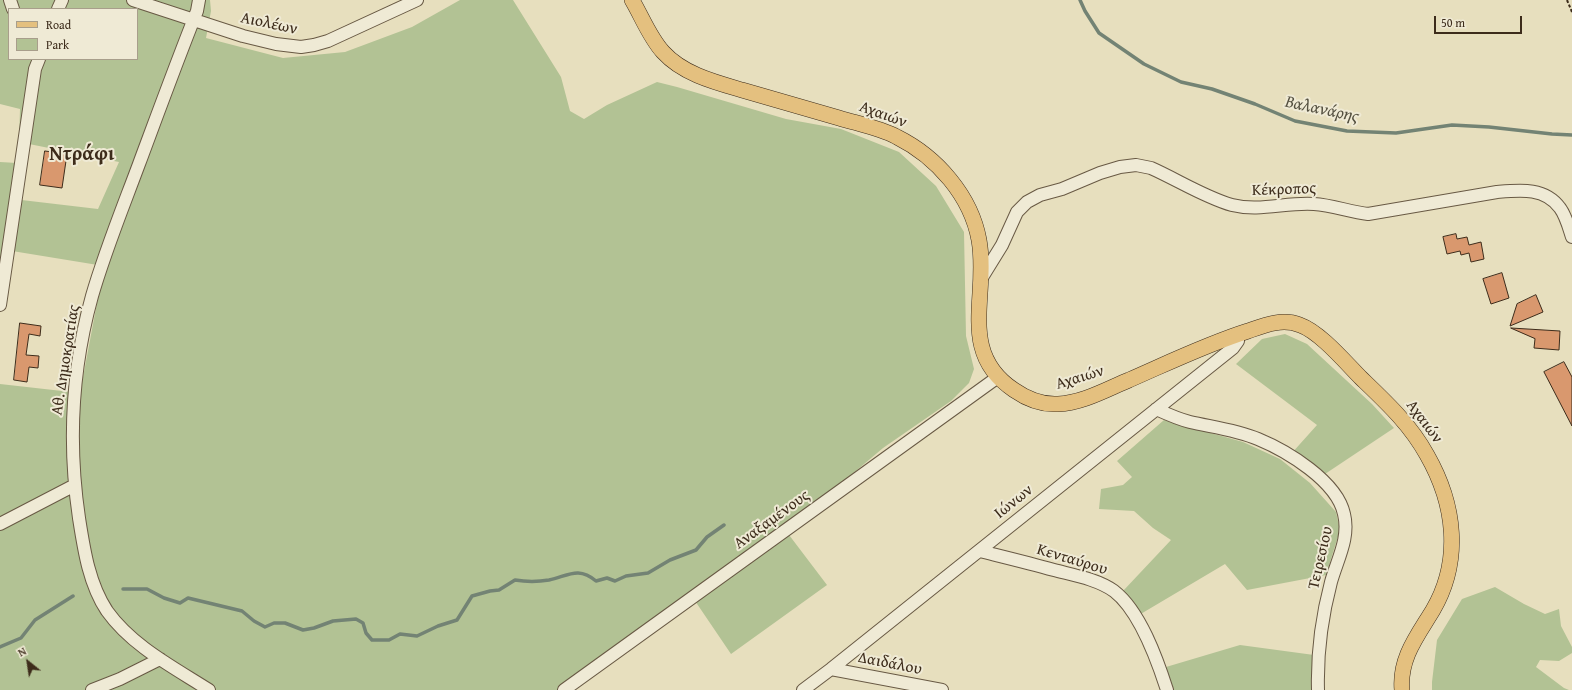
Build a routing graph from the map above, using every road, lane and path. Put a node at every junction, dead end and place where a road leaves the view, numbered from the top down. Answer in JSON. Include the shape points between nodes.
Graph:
{"nodes":[{"id":1,"x":133,"y":0,"type":"edge"},
{"id":2,"x":199,"y":0,"type":"edge"},
{"id":3,"x":418,"y":0,"type":"edge"},
{"id":4,"x":632,"y":0,"type":"edge"},
{"id":5,"x":1568,"y":0,"type":"edge"},
{"id":6,"x":1572,"y":12,"type":"edge"},
{"id":7,"x":193,"y":20,"type":"junction"},
{"id":8,"x":35,"y":62,"type":"edge"},
{"id":9,"x":1572,"y":237,"type":"edge"},
{"id":10,"x":4,"y":250,"type":"edge"},
{"id":11,"x":981,"y":279,"type":"junction"},
{"id":12,"x":0,"y":305,"type":"edge"},
{"id":13,"x":1238,"y":334,"type":"junction"},
{"id":14,"x":998,"y":377,"type":"junction"},
{"id":15,"x":1156,"y":409,"type":"junction"},
{"id":16,"x":75,"y":484,"type":"junction"},
{"id":17,"x":0,"y":524,"type":"edge"},
{"id":18,"x":980,"y":551,"type":"junction"},
{"id":19,"x":160,"y":659,"type":"junction"},
{"id":20,"x":832,"y":669,"type":"junction"},
{"id":21,"x":92,"y":690,"type":"edge"},
{"id":22,"x":208,"y":690,"type":"edge"},
{"id":23,"x":564,"y":690,"type":"edge"},
{"id":24,"x":803,"y":690,"type":"edge"},
{"id":25,"x":942,"y":690,"type":"edge"},
{"id":26,"x":1166,"y":690,"type":"edge"},
{"id":27,"x":1318,"y":690,"type":"edge"},
{"id":28,"x":1402,"y":690,"type":"edge"}],
"edges":[{"from":1,"to":7,"type":"street","name":"Αιολέων"},
{"from":2,"to":7,"type":"street","name":"Αθ. Δημοκρατίας"},
{"from":3,"to":7,"type":"street","name":"Αιολέων","via":[[328,41],[301,47],[263,41]]},
{"from":4,"to":11,"type":"main road","name":"Αχαιών","via":[[662,51],[685,69],[721,84],[890,134],[910,144],[928,158],[954,186],[970,214],[979,241]]},
{"from":5,"to":6,"type":"path"},
{"from":7,"to":16,"type":"street","name":"Αθ. Δημοκρατίας","via":[[108,245],[92,298],[79,359],[74,400],[72,442]]},
{"from":8,"to":10,"type":"street"},
{"from":9,"to":11,"type":"street","name":"Κέκροπος","via":[[1561,208],[1549,197],[1535,192],[1497,192],[1375,214],[1312,204],[1248,208],[1223,202],[1151,168],[1136,165],[1100,173],[1027,202],[1017,212],[1002,245]]},
{"from":10,"to":12,"type":"street"},
{"from":11,"to":14,"type":"main road","name":"Αχαιών","via":[[980,344],[988,365]]},
{"from":13,"to":14,"type":"main road","name":"Αχαιών","via":[[1096,394],[1065,403],[1048,404],[1033,400],[1015,391]]},
{"from":13,"to":15,"type":"street","name":"Ιώνων","via":[[1238,341],[1233,348]]},
{"from":13,"to":28,"type":"main road","name":"Αχαιών","via":[[1280,322],[1308,328],[1397,413],[1431,461],[1448,508],[1452,553],[1441,595],[1414,639],[1405,660]]},
{"from":14,"to":23,"type":"street","name":"Αναξαμένους"},
{"from":15,"to":18,"type":"street","name":"Ιώνων"},
{"from":15,"to":27,"type":"street","name":"Τειρεσίου","via":[[1180,419],[1233,431],[1268,443],[1300,463],[1336,495],[1344,513],[1346,534],[1331,582],[1324,618]]},
{"from":16,"to":17,"type":"street"},
{"from":16,"to":19,"type":"street","name":"Αθ. Δημοκρατίας","via":[[82,536],[97,593],[119,626]]},
{"from":18,"to":20,"type":"street","name":"Ιώνων"},
{"from":18,"to":26,"type":"street","name":"Κενταύρου","via":[[1090,580],[1112,590],[1126,604],[1141,627]]},
{"from":19,"to":21,"type":"street"},
{"from":19,"to":22,"type":"street","name":"Αθ. Δημοκρατίας"},
{"from":20,"to":24,"type":"street","name":"Ιώνων"},
{"from":20,"to":25,"type":"street","name":"Δαιδάλου"}]}
